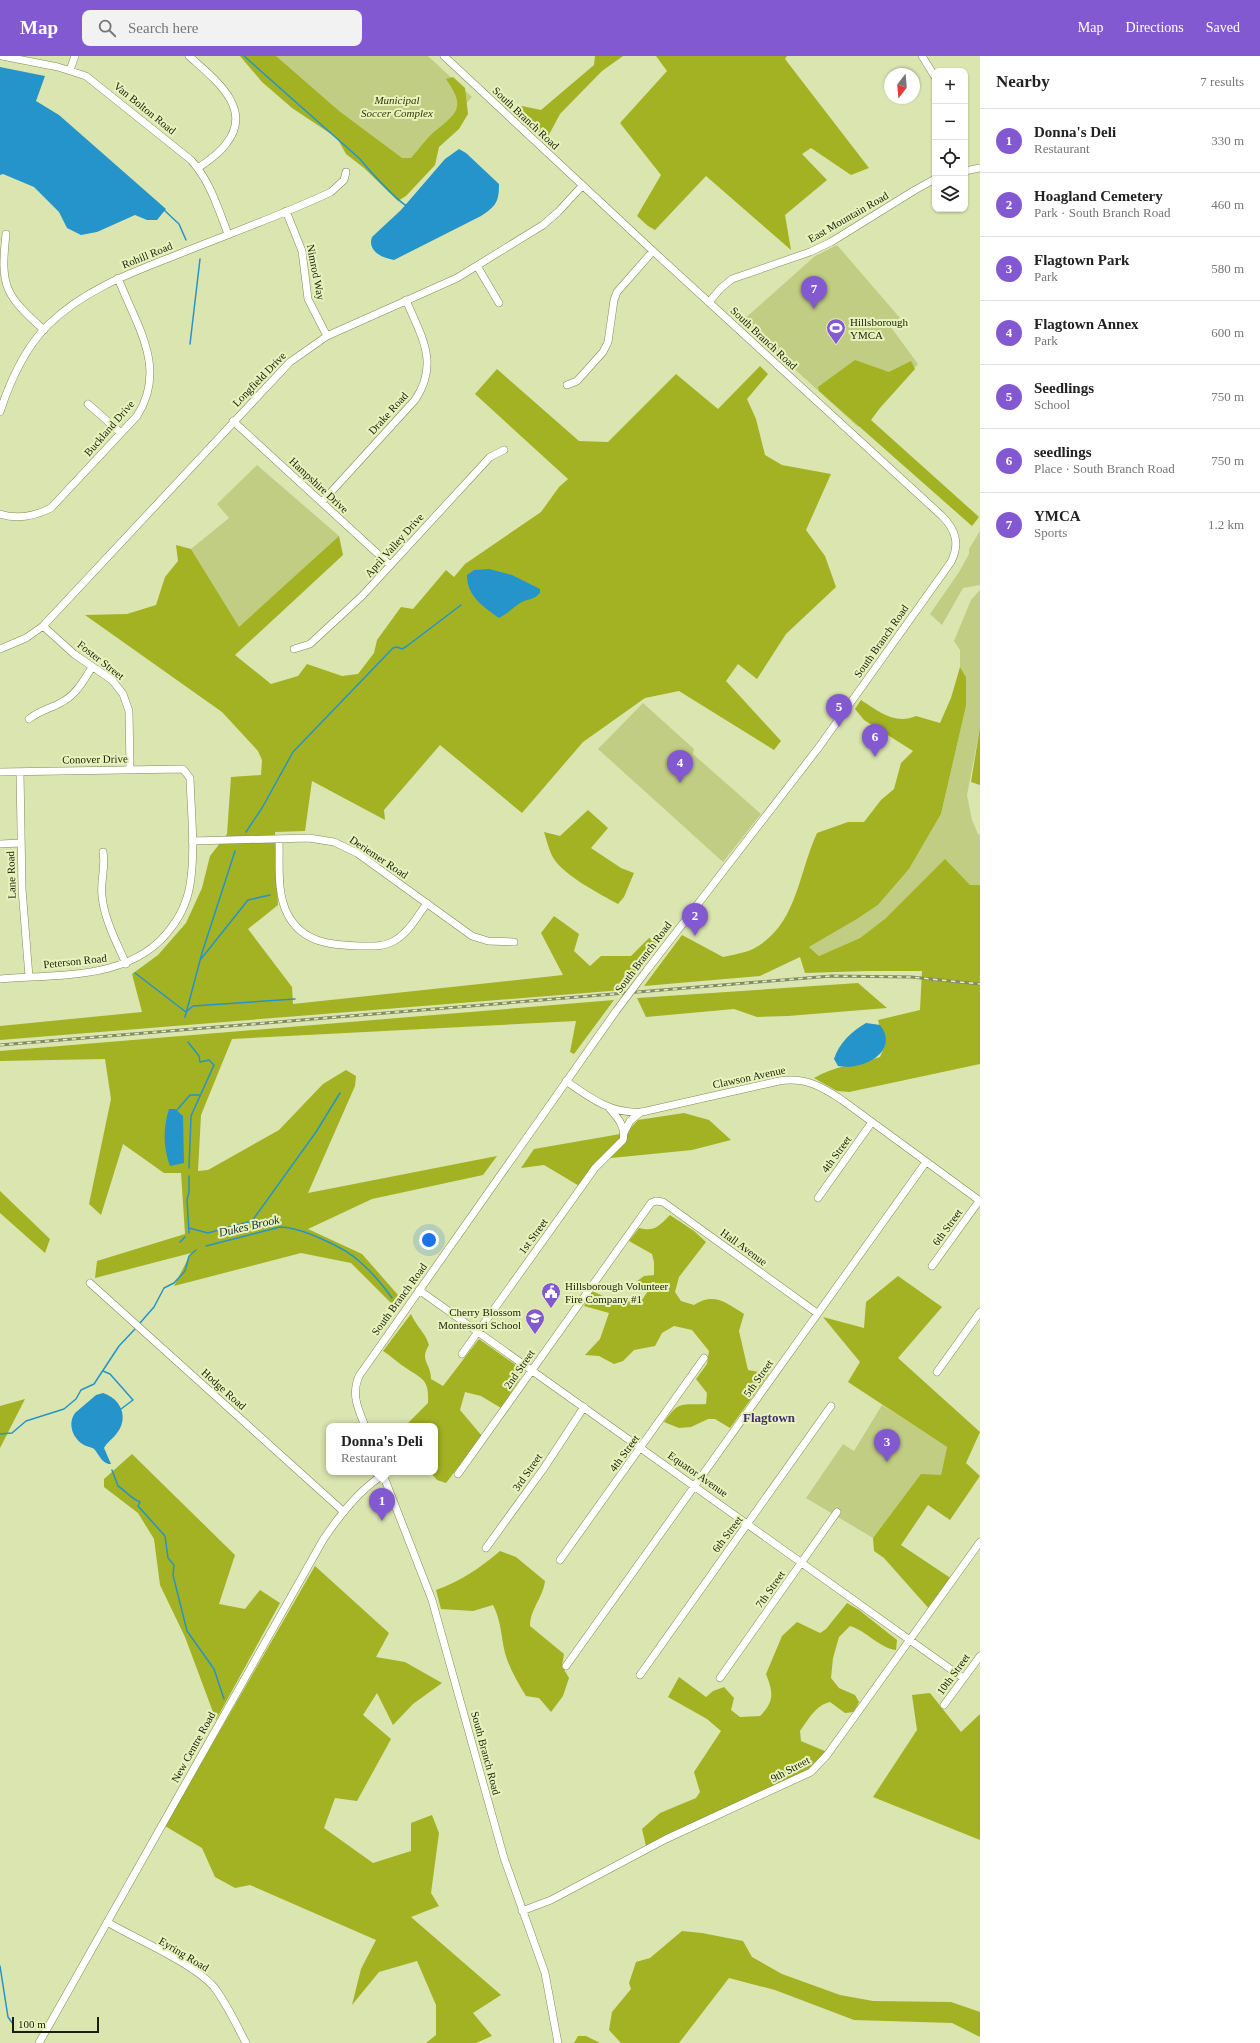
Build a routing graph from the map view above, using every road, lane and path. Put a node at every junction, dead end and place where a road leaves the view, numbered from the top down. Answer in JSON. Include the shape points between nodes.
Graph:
{"nodes":[{"id":1,"x":2,"y":56,"type":"edge"},
{"id":2,"x":75,"y":56,"type":"edge"},
{"id":3,"x":190,"y":56,"type":"edge"},
{"id":4,"x":444,"y":56,"type":"edge"},
{"id":5,"x":922,"y":56,"type":"edge"},
{"id":6,"x":70,"y":70,"type":"junction"},
{"id":7,"x":932,"y":72,"type":"edge"},
{"id":8,"x":198,"y":168,"type":"junction"},
{"id":9,"x":980,"y":168,"type":"edge"},
{"id":10,"x":968,"y":170,"type":"edge"},
{"id":11,"x":346,"y":172,"type":"dead end"},
{"id":12,"x":932,"y":182,"type":"edge"},
{"id":13,"x":582,"y":186,"type":"junction"},
{"id":14,"x":286,"y":211,"type":"junction"},
{"id":15,"x":6,"y":234,"type":"dead end"},
{"id":16,"x":228,"y":234,"type":"junction"},
{"id":17,"x":653,"y":251,"type":"junction"},
{"id":18,"x":477,"y":266,"type":"junction"},
{"id":19,"x":118,"y":278,"type":"junction"},
{"id":20,"x":406,"y":300,"type":"junction"},
{"id":21,"x":709,"y":302,"type":"junction"},
{"id":22,"x":499,"y":304,"type":"dead end"},
{"id":23,"x":44,"y":330,"type":"junction"},
{"id":24,"x":327,"y":336,"type":"junction"},
{"id":25,"x":566,"y":385,"type":"dead end"},
{"id":26,"x":88,"y":404,"type":"dead end"},
{"id":27,"x":0,"y":412,"type":"edge"},
{"id":28,"x":234,"y":421,"type":"junction"},
{"id":29,"x":121,"y":434,"type":"junction"},
{"id":30,"x":504,"y":450,"type":"dead end"},
{"id":31,"x":322,"y":502,"type":"junction"},
{"id":32,"x":0,"y":514,"type":"edge"},
{"id":33,"x":390,"y":565,"type":"junction"},
{"id":34,"x":43,"y":626,"type":"junction"},
{"id":35,"x":0,"y":649,"type":"edge"},
{"id":36,"x":294,"y":650,"type":"dead end"},
{"id":37,"x":92,"y":667,"type":"junction"},
{"id":38,"x":29,"y":719,"type":"dead end"},
{"id":39,"x":130,"y":769,"type":"junction"},
{"id":40,"x":0,"y":772,"type":"edge"},
{"id":41,"x":20,"y":772,"type":"junction"},
{"id":42,"x":188,"y":773,"type":"joint"},
{"id":43,"x":279,"y":839,"type":"junction"},
{"id":44,"x":192,"y":841,"type":"junction"},
{"id":45,"x":21,"y":843,"type":"junction"},
{"id":46,"x":0,"y":844,"type":"edge"},
{"id":47,"x":103,"y":852,"type":"dead end"},
{"id":48,"x":427,"y":904,"type":"junction"},
{"id":49,"x":514,"y":942,"type":"dead end"},
{"id":50,"x":126,"y":964,"type":"junction"},
{"id":51,"x":30,"y":977,"type":"junction"},
{"id":52,"x":0,"y":979,"type":"edge"},
{"id":53,"x":566,"y":1081,"type":"junction"},
{"id":54,"x":609,"y":1108,"type":"junction"},
{"id":55,"x":642,"y":1112,"type":"junction"},
{"id":56,"x":872,"y":1122,"type":"junction"},
{"id":57,"x":624,"y":1133,"type":"junction"},
{"id":58,"x":926,"y":1162,"type":"junction"},
{"id":59,"x":818,"y":1198,"type":"dead end"},
{"id":60,"x":656,"y":1201,"type":"joint"},
{"id":61,"x":980,"y":1201,"type":"edge"},
{"id":62,"x":932,"y":1266,"type":"dead end"},
{"id":63,"x":90,"y":1283,"type":"dead end"},
{"id":64,"x":419,"y":1290,"type":"junction"},
{"id":65,"x":980,"y":1312,"type":"edge"},
{"id":66,"x":817,"y":1314,"type":"junction"},
{"id":67,"x":478,"y":1332,"type":"junction"},
{"id":68,"x":462,"y":1354,"type":"dead end"},
{"id":69,"x":704,"y":1358,"type":"dead end"},
{"id":70,"x":532,"y":1370,"type":"junction"},
{"id":71,"x":937,"y":1372,"type":"dead end"},
{"id":72,"x":832,"y":1406,"type":"dead end"},
{"id":73,"x":584,"y":1407,"type":"junction"},
{"id":74,"x":364,"y":1423,"type":"edge"},
{"id":75,"x":641,"y":1448,"type":"junction"},
{"id":76,"x":458,"y":1474,"type":"dead end"},
{"id":77,"x":381,"y":1475,"type":"edge"},
{"id":78,"x":384,"y":1475,"type":"edge"},
{"id":79,"x":694,"y":1485,"type":"junction"},
{"id":80,"x":344,"y":1512,"type":"junction"},
{"id":81,"x":837,"y":1512,"type":"dead end"},
{"id":82,"x":748,"y":1524,"type":"junction"},
{"id":83,"x":980,"y":1542,"type":"edge"},
{"id":84,"x":486,"y":1548,"type":"dead end"},
{"id":85,"x":560,"y":1560,"type":"dead end"},
{"id":86,"x":802,"y":1562,"type":"junction"},
{"id":87,"x":911,"y":1640,"type":"junction"},
{"id":88,"x":980,"y":1656,"type":"edge"},
{"id":89,"x":566,"y":1666,"type":"dead end"},
{"id":90,"x":640,"y":1676,"type":"dead end"},
{"id":91,"x":720,"y":1678,"type":"dead end"},
{"id":92,"x":963,"y":1678,"type":"junction"},
{"id":93,"x":944,"y":1705,"type":"dead end"},
{"id":94,"x":522,"y":1911,"type":"junction"},
{"id":95,"x":106,"y":1922,"type":"junction"},
{"id":96,"x":38,"y":2043,"type":"edge"},
{"id":97,"x":246,"y":2043,"type":"edge"},
{"id":98,"x":558,"y":2043,"type":"edge"}],
"edges":[{"from":1,"to":6,"type":"street","name":"Van Bolton Road"},
{"from":2,"to":6,"type":"street"},
{"from":3,"to":8,"type":"street","via":[[224,88],[232,101],[235,117],[227,143]]},
{"from":4,"to":13,"type":"street","name":"South Branch Road"},
{"from":5,"to":7,"type":"street"},
{"from":6,"to":8,"type":"street","name":"Van Bolton Road","via":[[95,82]]},
{"from":8,"to":16,"type":"street","name":"Van Bolton Road"},
{"from":9,"to":10,"type":"street"},
{"from":11,"to":14,"type":"street","name":"Rohill Road","via":[[344,180],[331,192]]},
{"from":12,"to":21,"type":"street","name":"East Mountain Road","via":[[831,242],[810,252],[732,279]]},
{"from":13,"to":17,"type":"street","name":"South Branch Road"},
{"from":13,"to":18,"type":"street","name":"Longfield Drive","via":[[547,222]]},
{"from":14,"to":16,"type":"street","name":"Rohill Road"},
{"from":14,"to":24,"type":"street","name":"Nimrod Way","via":[[302,251],[308,299]]},
{"from":15,"to":23,"type":"street","via":[[4,265],[9,292],[20,308]]},
{"from":16,"to":19,"type":"street","name":"Rohill Road"},
{"from":17,"to":21,"type":"street","name":"South Branch Road"},
{"from":17,"to":25,"type":"street","via":[[617,292],[608,342],[603,352],[577,381]]},
{"from":18,"to":20,"type":"street","name":"Longfield Drive"},
{"from":18,"to":22,"type":"street"},
{"from":19,"to":23,"type":"street","name":"Rohill Road","via":[[78,300]]},
{"from":19,"to":29,"type":"street","name":"Buckland Drive","via":[[151,368],[147,398],[137,416]]},
{"from":20,"to":24,"type":"street","name":"Longfield Drive"},
{"from":20,"to":31,"type":"street","name":"Drake Road","via":[[424,340],[428,362],[424,383],[415,400]]},
{"from":21,"to":53,"type":"street","name":"South Branch Road","bridge":true,"via":[[942,516],[953,529],[956,542],[954,556],[819,747],[647,970]]},
{"from":23,"to":27,"type":"street","name":"Rohill Road","via":[[18,367]]},
{"from":24,"to":28,"type":"street","name":"Longfield Drive","via":[[278,372]]},
{"from":26,"to":29,"type":"street"},
{"from":28,"to":31,"type":"street","name":"Hampshire Drive"},
{"from":28,"to":34,"type":"street","name":"Longfield Drive"},
{"from":29,"to":32,"type":"street","name":"Buckland Drive","via":[[51,508],[24,517]]},
{"from":30,"to":33,"type":"street","name":"April Valley Drive","via":[[490,456]]},
{"from":31,"to":33,"type":"street","name":"Hampshire Drive"},
{"from":33,"to":36,"type":"street","name":"April Valley Drive","via":[[362,596],[310,644]]},
{"from":34,"to":35,"type":"street","name":"Longfield Drive","via":[[26,638]]},
{"from":34,"to":37,"type":"street","name":"Foster Street"},
{"from":37,"to":38,"type":"street","via":[[71,697],[39,710]]},
{"from":37,"to":39,"type":"street","name":"Foster Street","via":[[119,687],[127,702]]},
{"from":39,"to":41,"type":"street","name":"Conover Drive"},
{"from":39,"to":42,"type":"street","name":"Conover Drive","via":[[178,768]]},
{"from":40,"to":41,"type":"street","name":"Conover Drive"},
{"from":41,"to":45,"type":"street","name":"Lane Road"},
{"from":42,"to":44,"type":"street","name":"Peterson Road"},
{"from":43,"to":44,"type":"street","name":"Deriemer Road"},
{"from":43,"to":48,"type":"street","name":"Deriemer Road","via":[[322,839],[345,846]]},
{"from":43,"to":48,"type":"street","via":[[280,888],[283,904],[300,930],[315,940],[336,945],[383,945],[401,936]]},
{"from":44,"to":50,"type":"street","name":"Peterson Road","via":[[191,878],[182,911],[162,940],[145,954]]},
{"from":45,"to":46,"type":"street"},
{"from":45,"to":51,"type":"street","name":"Lane Road","via":[[22,889]]},
{"from":47,"to":50,"type":"street","via":[[103,904]]},
{"from":48,"to":49,"type":"street","name":"Deriemer Road","via":[[480,939]]},
{"from":50,"to":51,"type":"street","name":"Peterson Road","via":[[102,971]]},
{"from":51,"to":52,"type":"street","name":"Peterson Road"},
{"from":53,"to":54,"type":"street","name":"Clawson Avenue"},
{"from":53,"to":64,"type":"street","name":"South Branch Road"},
{"from":54,"to":55,"type":"street","name":"Clawson Avenue","via":[[624,1112]]},
{"from":54,"to":57,"type":"street","via":[[618,1118]]},
{"from":55,"to":56,"type":"street","name":"Clawson Avenue","via":[[791,1079],[805,1080],[825,1089]]},
{"from":55,"to":57,"type":"street","name":"1st Street","via":[[630,1121]]},
{"from":56,"to":58,"type":"street","name":"Clawson Avenue"},
{"from":56,"to":59,"type":"street","name":"4th Street"},
{"from":57,"to":67,"type":"street","name":"1st Street","via":[[620,1145],[595,1168]]},
{"from":58,"to":61,"type":"street","name":"Clawson Avenue"},
{"from":58,"to":66,"type":"street","name":"5th Street"},
{"from":60,"to":66,"type":"street","name":"Hall Avenue","via":[[663,1202]]},
{"from":60,"to":70,"type":"street","name":"2nd Street","via":[[651,1203]]},
{"from":61,"to":62,"type":"street","name":"6th Street"},
{"from":63,"to":80,"type":"street","name":"Hodge Road"},
{"from":64,"to":67,"type":"street","name":"Equator Avenue"},
{"from":64,"to":74,"type":"street","name":"South Branch Road","via":[[356,1381],[355,1395]]},
{"from":65,"to":71,"type":"street"},
{"from":66,"to":79,"type":"street","name":"5th Street"},
{"from":67,"to":68,"type":"street","name":"1st Street"},
{"from":67,"to":70,"type":"street","name":"Equator Avenue"},
{"from":69,"to":75,"type":"street","name":"4th Street"},
{"from":70,"to":73,"type":"street","name":"Equator Avenue"},
{"from":70,"to":76,"type":"street","name":"2nd Street"},
{"from":72,"to":82,"type":"street","name":"6th Street"},
{"from":73,"to":75,"type":"street","name":"Equator Avenue"},
{"from":73,"to":84,"type":"street","name":"3rd Street"},
{"from":75,"to":79,"type":"street","name":"Equator Avenue"},
{"from":75,"to":85,"type":"street","name":"4th Street"},
{"from":77,"to":80,"type":"street","name":"New Centre Road"},
{"from":78,"to":94,"type":"street","name":"South Branch Road","via":[[432,1600],[504,1858]]},
{"from":79,"to":82,"type":"street","name":"Equator Avenue"},
{"from":79,"to":89,"type":"street","name":"5th Street"},
{"from":80,"to":95,"type":"street","name":"New Centre Road","via":[[323,1540]]},
{"from":81,"to":86,"type":"street","name":"7th Street"},
{"from":82,"to":86,"type":"street","name":"Equator Avenue"},
{"from":82,"to":90,"type":"street","name":"6th Street"},
{"from":83,"to":87,"type":"street","name":"9th Street"},
{"from":86,"to":87,"type":"street","name":"Equator Avenue"},
{"from":86,"to":91,"type":"street","name":"7th Street"},
{"from":87,"to":92,"type":"street","name":"Equator Avenue"},
{"from":87,"to":94,"type":"street","name":"9th Street","via":[[827,1755],[811,1772],[666,1839],[551,1900]]},
{"from":88,"to":92,"type":"street","name":"10th Street"},
{"from":92,"to":93,"type":"street","name":"10th Street"},
{"from":94,"to":98,"type":"street","name":"South Branch Road","via":[[545,1973]]},
{"from":95,"to":96,"type":"street","name":"New Centre Road"},
{"from":95,"to":97,"type":"street","name":"Eyring Road","via":[[205,1979],[224,2001]]}]}
